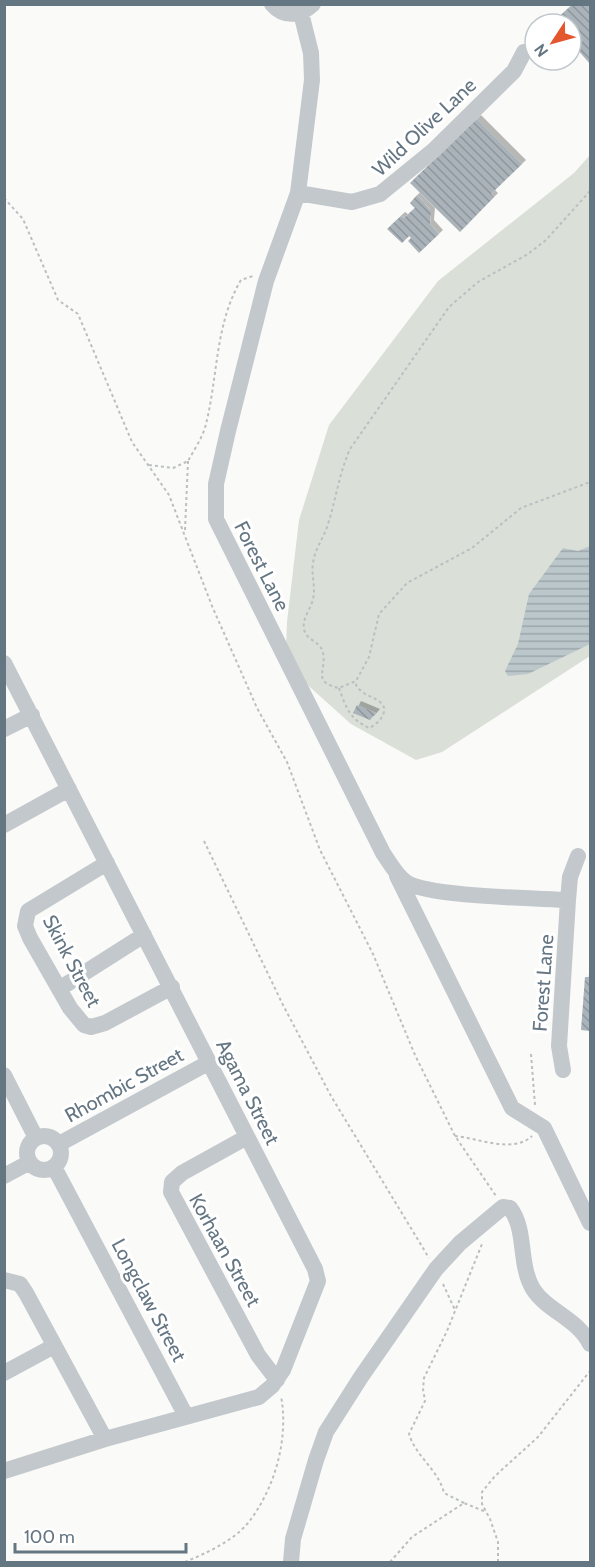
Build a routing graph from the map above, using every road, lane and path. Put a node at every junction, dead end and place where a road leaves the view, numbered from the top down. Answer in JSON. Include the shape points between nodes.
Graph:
{"nodes":[{"id":1,"x":272,"y":4,"type":"edge"},
{"id":2,"x":307,"y":9,"type":"edge"},
{"id":3,"x":523,"y":55,"type":"edge"},
{"id":4,"x":591,"y":191,"type":"edge"},
{"id":5,"x":298,"y":193,"type":"junction"},
{"id":6,"x":4,"y":198,"type":"edge"},
{"id":7,"x":270,"y":271,"type":"junction"},
{"id":8,"x":188,"y":461,"type":"junction"},
{"id":9,"x":149,"y":465,"type":"junction"},
{"id":10,"x":591,"y":482,"type":"edge"},
{"id":11,"x":184,"y":533,"type":"junction"},
{"id":12,"x":4,"y":663,"type":"edge"},
{"id":13,"x":356,"y":681,"type":"junction"},
{"id":14,"x":339,"y":688,"type":"junction"},
{"id":15,"x":32,"y":715,"type":"junction"},
{"id":16,"x":4,"y":729,"type":"edge"},
{"id":17,"x":69,"y":789,"type":"junction"},
{"id":18,"x":4,"y":825,"type":"edge"},
{"id":19,"x":204,"y":841,"type":"dead end"},
{"id":20,"x":578,"y":856,"type":"dead end"},
{"id":21,"x":107,"y":863,"type":"junction"},
{"id":22,"x":394,"y":870,"type":"junction"},
{"id":23,"x":568,"y":900,"type":"junction"},
{"id":24,"x":144,"y":935,"type":"junction"},
{"id":25,"x":172,"y":987,"type":"junction"},
{"id":26,"x":59,"y":989,"type":"junction"},
{"id":27,"x":208,"y":1062,"type":"junction"},
{"id":28,"x":563,"y":1070,"type":"dead end"},
{"id":29,"x":4,"y":1076,"type":"edge"},
{"id":30,"x":247,"y":1137,"type":"junction"},
{"id":31,"x":36,"y":1138,"type":"junction"},
{"id":32,"x":59,"y":1144,"type":"junction"},
{"id":33,"x":30,"y":1162,"type":"junction"},
{"id":34,"x":54,"y":1167,"type":"junction"},
{"id":35,"x":4,"y":1176,"type":"edge"},
{"id":36,"x":503,"y":1207,"type":"junction"},
{"id":37,"x":591,"y":1222,"type":"edge"},
{"id":38,"x":484,"y":1235,"type":"dead end"},
{"id":39,"x":436,"y":1269,"type":"junction"},
{"id":40,"x":4,"y":1280,"type":"edge"},
{"id":41,"x":455,"y":1310,"type":"junction"},
{"id":42,"x":591,"y":1344,"type":"edge"},
{"id":43,"x":54,"y":1346,"type":"junction"},
{"id":44,"x":591,"y":1371,"type":"edge"},
{"id":45,"x":4,"y":1373,"type":"edge"},
{"id":46,"x":277,"y":1380,"type":"junction"},
{"id":47,"x":186,"y":1416,"type":"junction"},
{"id":48,"x":105,"y":1439,"type":"junction"},
{"id":49,"x":4,"y":1471,"type":"edge"},
{"id":50,"x":464,"y":1503,"type":"junction"},
{"id":51,"x":486,"y":1512,"type":"junction"},
{"id":52,"x":185,"y":1563,"type":"edge"},
{"id":53,"x":291,"y":1563,"type":"edge"},
{"id":54,"x":390,"y":1563,"type":"edge"},
{"id":55,"x":498,"y":1563,"type":"edge"}],
"edges":[{"from":1,"to":2,"type":"street","via":[[281,12]]},
{"from":2,"to":5,"type":"street","name":"Forest Lane","via":[[312,80]]},
{"from":3,"to":5,"type":"street","name":"Wild Olive Lane","via":[[509,77],[425,158],[380,194],[352,202]]},
{"from":4,"to":14,"type":"path","via":[[546,240],[478,282],[449,307],[350,449],[340,470],[328,526],[312,565],[314,596],[304,631],[324,655],[320,673],[324,681]]},
{"from":5,"to":7,"type":"street","name":"Forest Lane"},
{"from":6,"to":9,"type":"path","via":[[23,219],[58,300],[78,314],[132,442]]},
{"from":7,"to":8,"type":"path","via":[[241,280],[232,296],[206,426]]},
{"from":7,"to":22,"type":"street","name":"Forest Lane","via":[[219,469],[216,519]]},
{"from":8,"to":9,"type":"path","via":[[173,468]]},
{"from":8,"to":11,"type":"path"},
{"from":9,"to":11,"type":"path","via":[[170,495]]},
{"from":10,"to":13,"type":"path","via":[[521,508],[472,548],[407,584],[379,614],[369,657]]},
{"from":11,"to":36,"type":"path","via":[[257,708],[287,762],[320,850],[373,954],[415,1055],[455,1136]]},
{"from":12,"to":15,"type":"street","name":"Agama Street"},
{"from":13,"to":14,"type":"path"},
{"from":13,"to":14,"type":"path","via":[[364,695],[381,702],[382,719],[374,726],[369,728],[354,720]]},
{"from":15,"to":16,"type":"street"},
{"from":15,"to":17,"type":"street","name":"Agama Street"},
{"from":17,"to":18,"type":"street"},
{"from":17,"to":21,"type":"street","name":"Agama Street"},
{"from":19,"to":39,"type":"path","via":[[331,1096]]},
{"from":20,"to":23,"type":"street","name":"Forest Lane","via":[[570,877]]},
{"from":21,"to":24,"type":"street","name":"Agama Street"},
{"from":21,"to":26,"type":"street","name":"Skink Street","via":[[40,901],[25,916],[28,933]]},
{"from":22,"to":23,"type":"street","name":"Forest Lane","via":[[408,884],[427,890]]},
{"from":22,"to":37,"type":"street","via":[[512,1108],[544,1128]]},
{"from":23,"to":28,"type":"street","name":"Forest Lane","via":[[559,1046]]},
{"from":24,"to":25,"type":"street","name":"Agama Street"},
{"from":24,"to":26,"type":"street"},
{"from":25,"to":26,"type":"street","name":"Skink Street","via":[[91,1027],[76,1019]]},
{"from":25,"to":27,"type":"street","name":"Agama Street"},
{"from":27,"to":30,"type":"street","name":"Agama Street"},
{"from":27,"to":32,"type":"street","name":"Rhombic Street"},
{"from":29,"to":31,"type":"street"},
{"from":30,"to":46,"type":"street","name":"Agama Street","via":[[317,1276],[317,1286]]},
{"from":30,"to":46,"type":"street","name":"Korhaan Street","via":[[182,1173],[172,1182],[171,1196],[258,1355]]},
{"from":31,"to":32,"type":"street","via":[[52,1137]]},
{"from":31,"to":33,"type":"street","via":[[28,1149]]},
{"from":32,"to":34,"type":"street","via":[[62,1153]]},
{"from":33,"to":34,"type":"street","via":[[45,1170]]},
{"from":33,"to":35,"type":"street"},
{"from":34,"to":47,"type":"street","name":"Longclaw Street"},
{"from":36,"to":39,"type":"street"},
{"from":36,"to":42,"type":"street","via":[[510,1208],[516,1218],[525,1274],[534,1291],[577,1326]]},
{"from":38,"to":41,"type":"path"},
{"from":39,"to":41,"type":"path"},
{"from":39,"to":53,"type":"street","via":[[326,1432],[293,1539]]},
{"from":40,"to":43,"type":"street","via":[[20,1284]]},
{"from":41,"to":50,"type":"path","via":[[424,1378],[425,1401],[409,1434],[412,1444],[441,1480],[444,1493]]},
{"from":43,"to":45,"type":"street"},
{"from":43,"to":48,"type":"street"},
{"from":44,"to":51,"type":"path","via":[[538,1437],[482,1492]]},
{"from":46,"to":47,"type":"street","name":"Agama Street","via":[[252,1401]]},
{"from":46,"to":52,"type":"path","via":[[284,1428],[281,1451],[266,1493],[247,1524],[211,1551]]},
{"from":47,"to":48,"type":"street","name":"Agama Street"},
{"from":48,"to":49,"type":"street","name":"Agama Street"},
{"from":50,"to":51,"type":"path"},
{"from":50,"to":54,"type":"path","via":[[412,1537]]},
{"from":51,"to":55,"type":"path","via":[[498,1542]]}]}
